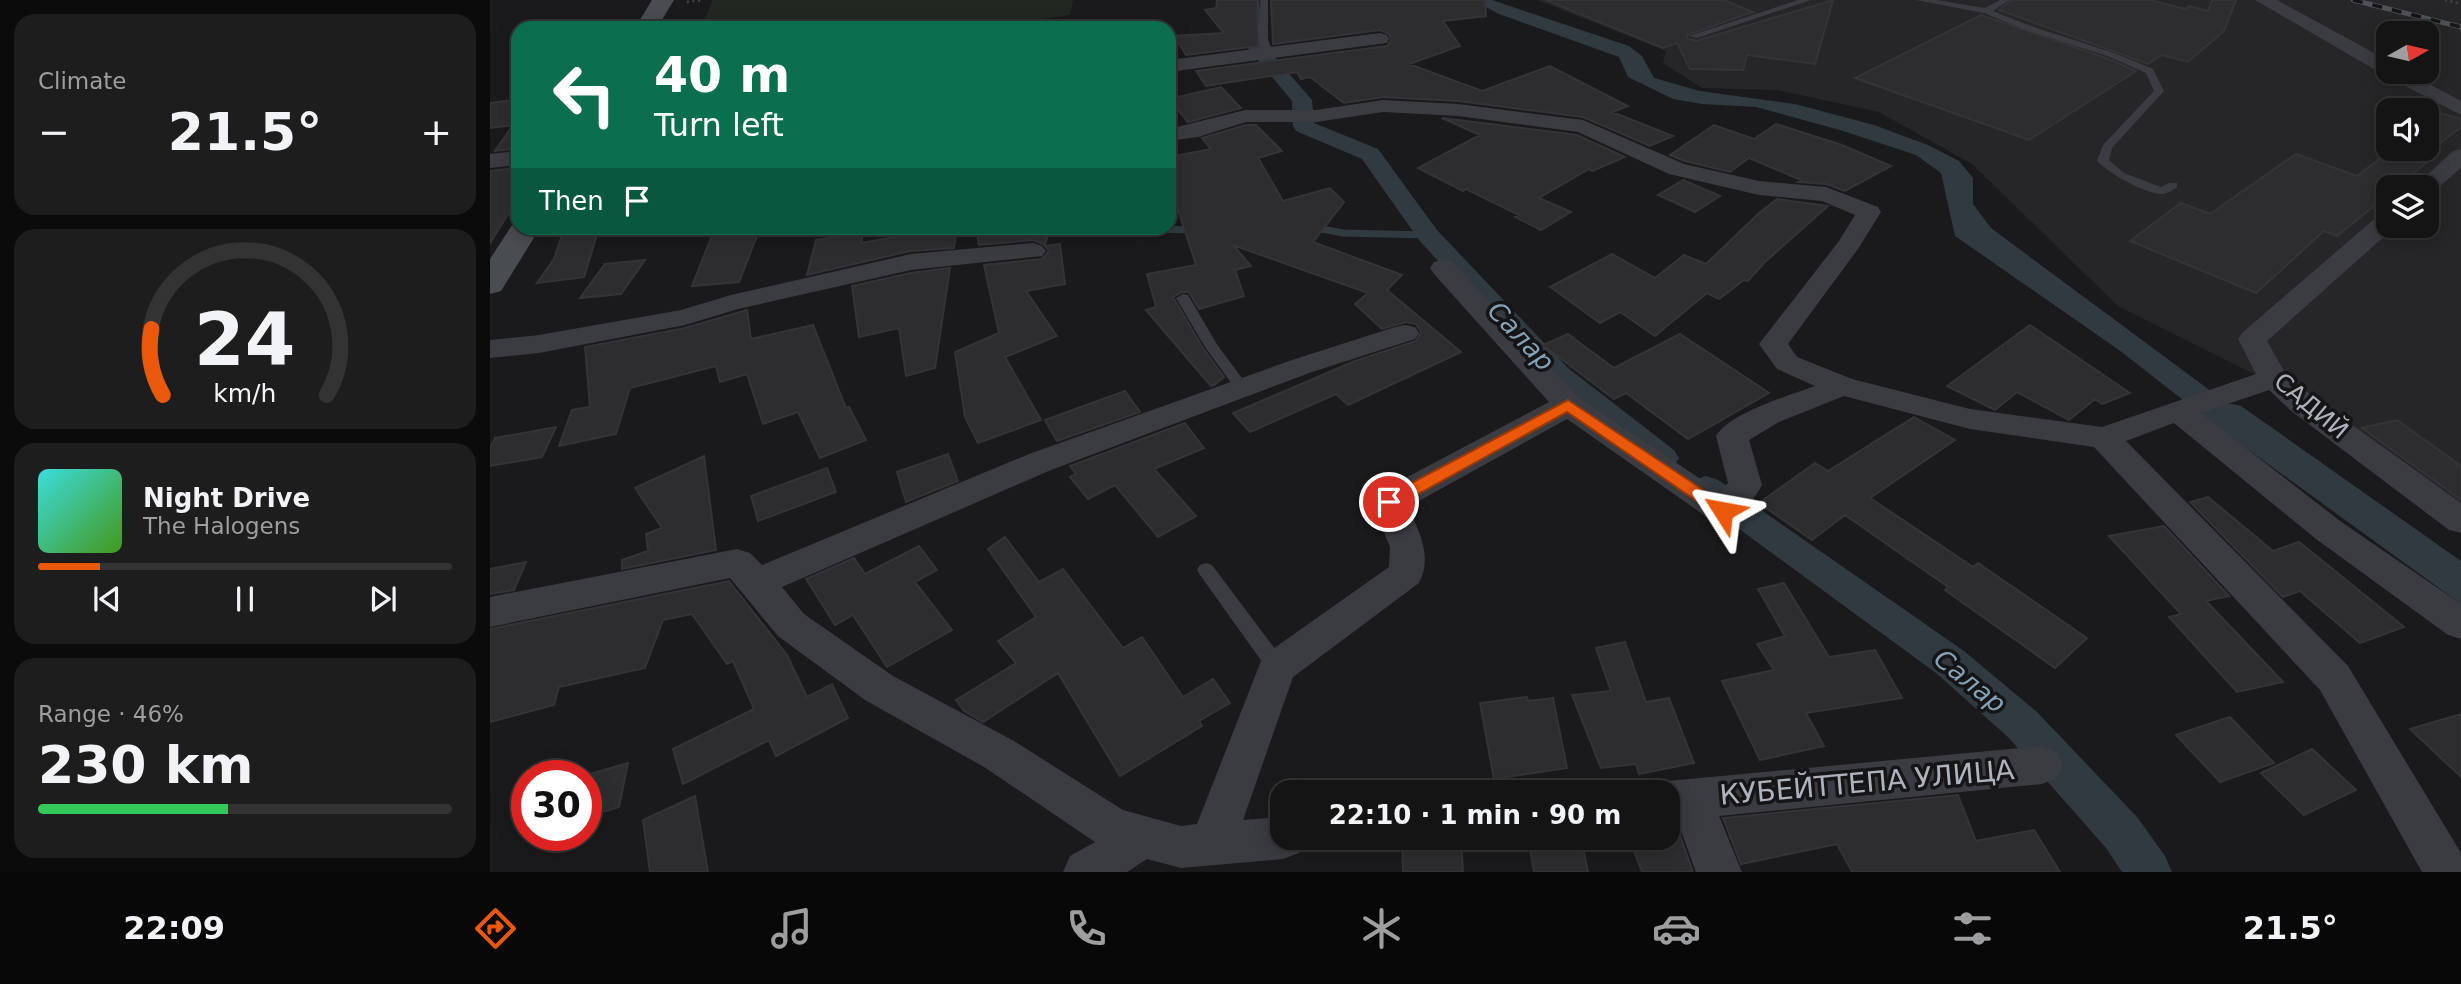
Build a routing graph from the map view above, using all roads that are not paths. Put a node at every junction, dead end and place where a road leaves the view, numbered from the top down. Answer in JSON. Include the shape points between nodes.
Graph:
{"nodes":[{"id":1,"x":663,"y":0,"type":"edge"},
{"id":2,"x":1264,"y":0,"type":"edge"},
{"id":3,"x":1807,"y":0,"type":"edge"},
{"id":4,"x":1920,"y":0,"type":"edge"},
{"id":5,"x":2006,"y":0,"type":"edge"},
{"id":6,"x":2264,"y":0,"type":"edge"},
{"id":7,"x":1986,"y":12,"type":"junction"},
{"id":8,"x":650,"y":21,"type":"edge"},
{"id":9,"x":1694,"y":36,"type":"dead end"},
{"id":10,"x":1380,"y":39,"type":"dead end"},
{"id":11,"x":1269,"y":54,"type":"junction"},
{"id":12,"x":2376,"y":62,"type":"edge"},
{"id":13,"x":1176,"y":65,"type":"edge"},
{"id":14,"x":2415,"y":84,"type":"edge"},
{"id":15,"x":2461,"y":109,"type":"edge"},
{"id":16,"x":1176,"y":134,"type":"edge"},
{"id":17,"x":2461,"y":156,"type":"edge"},
{"id":18,"x":511,"y":159,"type":"edge"},
{"id":19,"x":490,"y":161,"type":"edge"},
{"id":20,"x":2439,"y":175,"type":"edge"},
{"id":21,"x":2174,"y":185,"type":"dead end"},
{"id":22,"x":2376,"y":230,"type":"edge"},
{"id":23,"x":521,"y":235,"type":"edge"},
{"id":24,"x":1033,"y":251,"type":"dead end"},
{"id":25,"x":1443,"y":268,"type":"dead end"},
{"id":26,"x":490,"y":284,"type":"edge"},
{"id":27,"x":1183,"y":298,"type":"dead end"},
{"id":28,"x":1405,"y":332,"type":"dead end"},
{"id":29,"x":490,"y":349,"type":"edge"},
{"id":30,"x":2274,"y":378,"type":"junction"},
{"id":31,"x":1842,"y":386,"type":"junction"},
{"id":32,"x":1242,"y":388,"type":"junction"},
{"id":33,"x":1568,"y":405,"type":"junction"},
{"id":34,"x":2181,"y":409,"type":"junction"},
{"id":35,"x":2104,"y":438,"type":"junction"},
{"id":36,"x":2461,"y":521,"type":"edge"},
{"id":37,"x":1206,"y":570,"type":"dead end"},
{"id":38,"x":757,"y":582,"type":"junction"},
{"id":39,"x":490,"y":612,"type":"edge"},
{"id":40,"x":2461,"y":624,"type":"edge"},
{"id":41,"x":1277,"y":667,"type":"junction"},
{"id":42,"x":2042,"y":765,"type":"dead end"},
{"id":43,"x":1680,"y":800,"type":"edge"},
{"id":44,"x":1680,"y":802,"type":"edge"},
{"id":45,"x":1143,"y":837,"type":"junction"},
{"id":46,"x":1270,"y":839,"type":"edge"},
{"id":47,"x":1212,"y":844,"type":"junction"},
{"id":48,"x":1086,"y":872,"type":"edge"},
{"id":49,"x":1719,"y":872,"type":"edge"},
{"id":50,"x":2447,"y":872,"type":"edge"}],
"edges":[{"from":1,"to":8,"type":"street"},
{"from":2,"to":11,"type":"lane","via":[[1267,13],[1262,44]]},
{"from":3,"to":9,"type":"lane"},
{"from":4,"to":7,"type":"lane"},
{"from":5,"to":7,"type":"lane"},
{"from":6,"to":12,"type":"street"},
{"from":7,"to":21,"type":"lane","via":[[2150,71],[2159,91],[2107,147],[2103,161],[2120,175],[2162,191]]},
{"from":10,"to":11,"type":"street"},
{"from":11,"to":13,"type":"street"},
{"from":14,"to":15,"type":"street"},
{"from":16,"to":31,"type":"street","via":[[1245,116],[1317,116],[1384,106],[1458,110],[1583,126],[1677,169],[1759,188],[1826,194],[1869,212],[1773,344],[1787,363]]},
{"from":17,"to":20,"type":"street"},
{"from":18,"to":19,"type":"street"},
{"from":22,"to":30,"type":"street","name":"САДИЙ","via":[[2252,339]]},
{"from":23,"to":26,"type":"street"},
{"from":24,"to":29,"type":"street","via":[[911,262],[684,317]]},
{"from":25,"to":33,"type":"street"},
{"from":27,"to":32,"type":"lane"},
{"from":28,"to":32,"type":"street"},
{"from":30,"to":34,"type":"street"},
{"from":30,"to":36,"type":"street","name":"САДИЙ","via":[[2329,425]]},
{"from":31,"to":33,"type":"street","via":[[1768,415],[1732,436],[1745,485],[1723,511]]},
{"from":31,"to":35,"type":"street","via":[[1970,419]]},
{"from":32,"to":38,"type":"street","via":[[1040,461]]},
{"from":33,"to":41,"type":"street","via":[[1389,502],[1408,547],[1406,573]]},
{"from":34,"to":35,"type":"street"},
{"from":34,"to":40,"type":"street","via":[[2328,530]]},
{"from":35,"to":50,"type":"street","via":[[2334,678]]},
{"from":37,"to":41,"type":"lane"},
{"from":38,"to":39,"type":"street","via":[[737,563]]},
{"from":38,"to":45,"type":"street","via":[[791,625],[879,688],[999,754],[1112,828]]},
{"from":41,"to":47,"type":"street"},
{"from":42,"to":43,"type":"street","name":"КУБЕЙТТЕПА УЛИЦА"},
{"from":44,"to":49,"type":"street","name":"КУБЕЙТТЕПА УЛИЦА"},
{"from":45,"to":47,"type":"street","via":[[1181,847]]},
{"from":45,"to":48,"type":"street"},
{"from":46,"to":47,"type":"street"}]}
